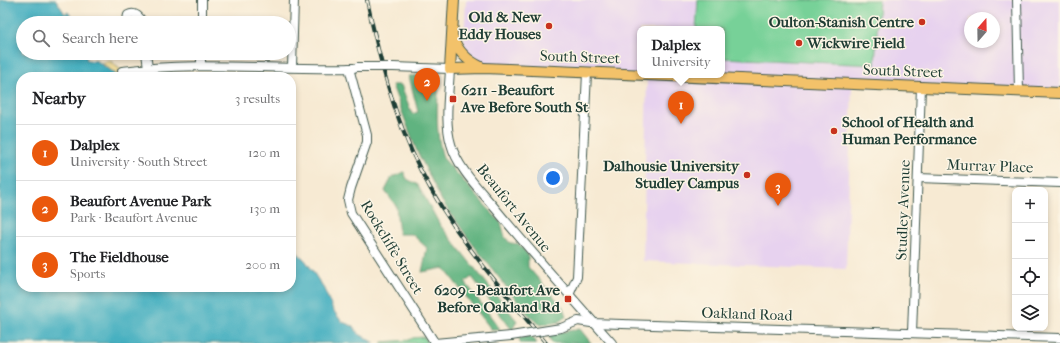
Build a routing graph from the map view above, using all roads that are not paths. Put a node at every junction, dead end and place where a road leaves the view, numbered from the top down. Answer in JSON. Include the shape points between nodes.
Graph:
{"nodes":[{"id":1,"x":202,"y":0,"type":"edge"},
{"id":2,"x":294,"y":0,"type":"edge"},
{"id":3,"x":454,"y":0,"type":"edge"},
{"id":4,"x":1017,"y":0,"type":"edge"},
{"id":5,"x":128,"y":16,"type":"edge"},
{"id":6,"x":137,"y":16,"type":"edge"},
{"id":7,"x":202,"y":16,"type":"edge"},
{"id":8,"x":294,"y":16,"type":"edge"},
{"id":9,"x":452,"y":34,"type":"junction"},
{"id":10,"x":147,"y":60,"type":"edge"},
{"id":11,"x":201,"y":60,"type":"edge"},
{"id":12,"x":292,"y":60,"type":"edge"},
{"id":13,"x":201,"y":66,"type":"junction"},
{"id":14,"x":292,"y":67,"type":"junction"},
{"id":15,"x":148,"y":68,"type":"junction"},
{"id":16,"x":353,"y":68,"type":"junction"},
{"id":17,"x":484,"y":68,"type":"junction"},
{"id":18,"x":450,"y":69,"type":"junction"},
{"id":19,"x":122,"y":71,"type":"dead end"},
{"id":20,"x":587,"y":73,"type":"junction"},
{"id":21,"x":637,"y":75,"type":"edge"},
{"id":22,"x":706,"y":78,"type":"edge"},
{"id":23,"x":921,"y":87,"type":"junction"},
{"id":24,"x":1019,"y":91,"type":"junction"},
{"id":25,"x":1060,"y":93,"type":"edge"},
{"id":26,"x":918,"y":178,"type":"junction"},
{"id":27,"x":1060,"y":183,"type":"edge"},
{"id":28,"x":569,"y":295,"type":"junction"},
{"id":29,"x":594,"y":323,"type":"junction"},
{"id":30,"x":912,"y":334,"type":"junction"},
{"id":31,"x":1060,"y":338,"type":"edge"},
{"id":32,"x":500,"y":340,"type":"edge"},
{"id":33,"x":435,"y":343,"type":"edge"},
{"id":34,"x":612,"y":343,"type":"edge"}],
"edges":[{"from":1,"to":7,"type":"street"},
{"from":2,"to":8,"type":"street"},
{"from":3,"to":9,"type":"main road"},
{"from":4,"to":24,"type":"street"},
{"from":5,"to":6,"type":"street","via":[[130,13]]},
{"from":9,"to":17,"type":"main road","via":[[460,52],[470,62]]},
{"from":9,"to":18,"type":"main road"},
{"from":10,"to":15,"type":"street"},
{"from":11,"to":13,"type":"street"},
{"from":12,"to":14,"type":"street"},
{"from":13,"to":14,"type":"street","name":"South Street"},
{"from":13,"to":15,"type":"street","name":"South Street"},
{"from":14,"to":16,"type":"street","name":"South Street"},
{"from":15,"to":19,"type":"street","name":"South Street"},
{"from":16,"to":18,"type":"street","name":"South Street","bridge":true},
{"from":16,"to":33,"type":"street","name":"Rockcliffe Street","via":[[367,142],[348,200],[351,213]]},
{"from":17,"to":18,"type":"main road","name":"South Street"},
{"from":17,"to":20,"type":"main road","name":"South Street"},
{"from":18,"to":28,"type":"street","name":"Beaufort Avenue","via":[[447,127],[457,158],[468,176]]},
{"from":20,"to":21,"type":"main road","name":"South Street"},
{"from":20,"to":28,"type":"street","via":[[577,277]]},
{"from":22,"to":23,"type":"main road","name":"South Street"},
{"from":23,"to":24,"type":"main road","name":"South Street"},
{"from":23,"to":26,"type":"street","name":"Studley Avenue"},
{"from":24,"to":25,"type":"main road","name":"South Street"},
{"from":26,"to":27,"type":"street","name":"Murray Place"},
{"from":26,"to":30,"type":"street","name":"Studley Avenue"},
{"from":28,"to":29,"type":"street","name":"Beaufort Avenue"},
{"from":29,"to":30,"type":"street","name":"Oakland Road"},
{"from":29,"to":32,"type":"street","name":"Oakland Road","bridge":true,"via":[[578,321],[561,328]]},
{"from":29,"to":34,"type":"street","name":"Beaufort Avenue"},
{"from":30,"to":31,"type":"street","name":"Oakland Road"},
{"from":32,"to":33,"type":"street","name":"Oakland Road"}]}
